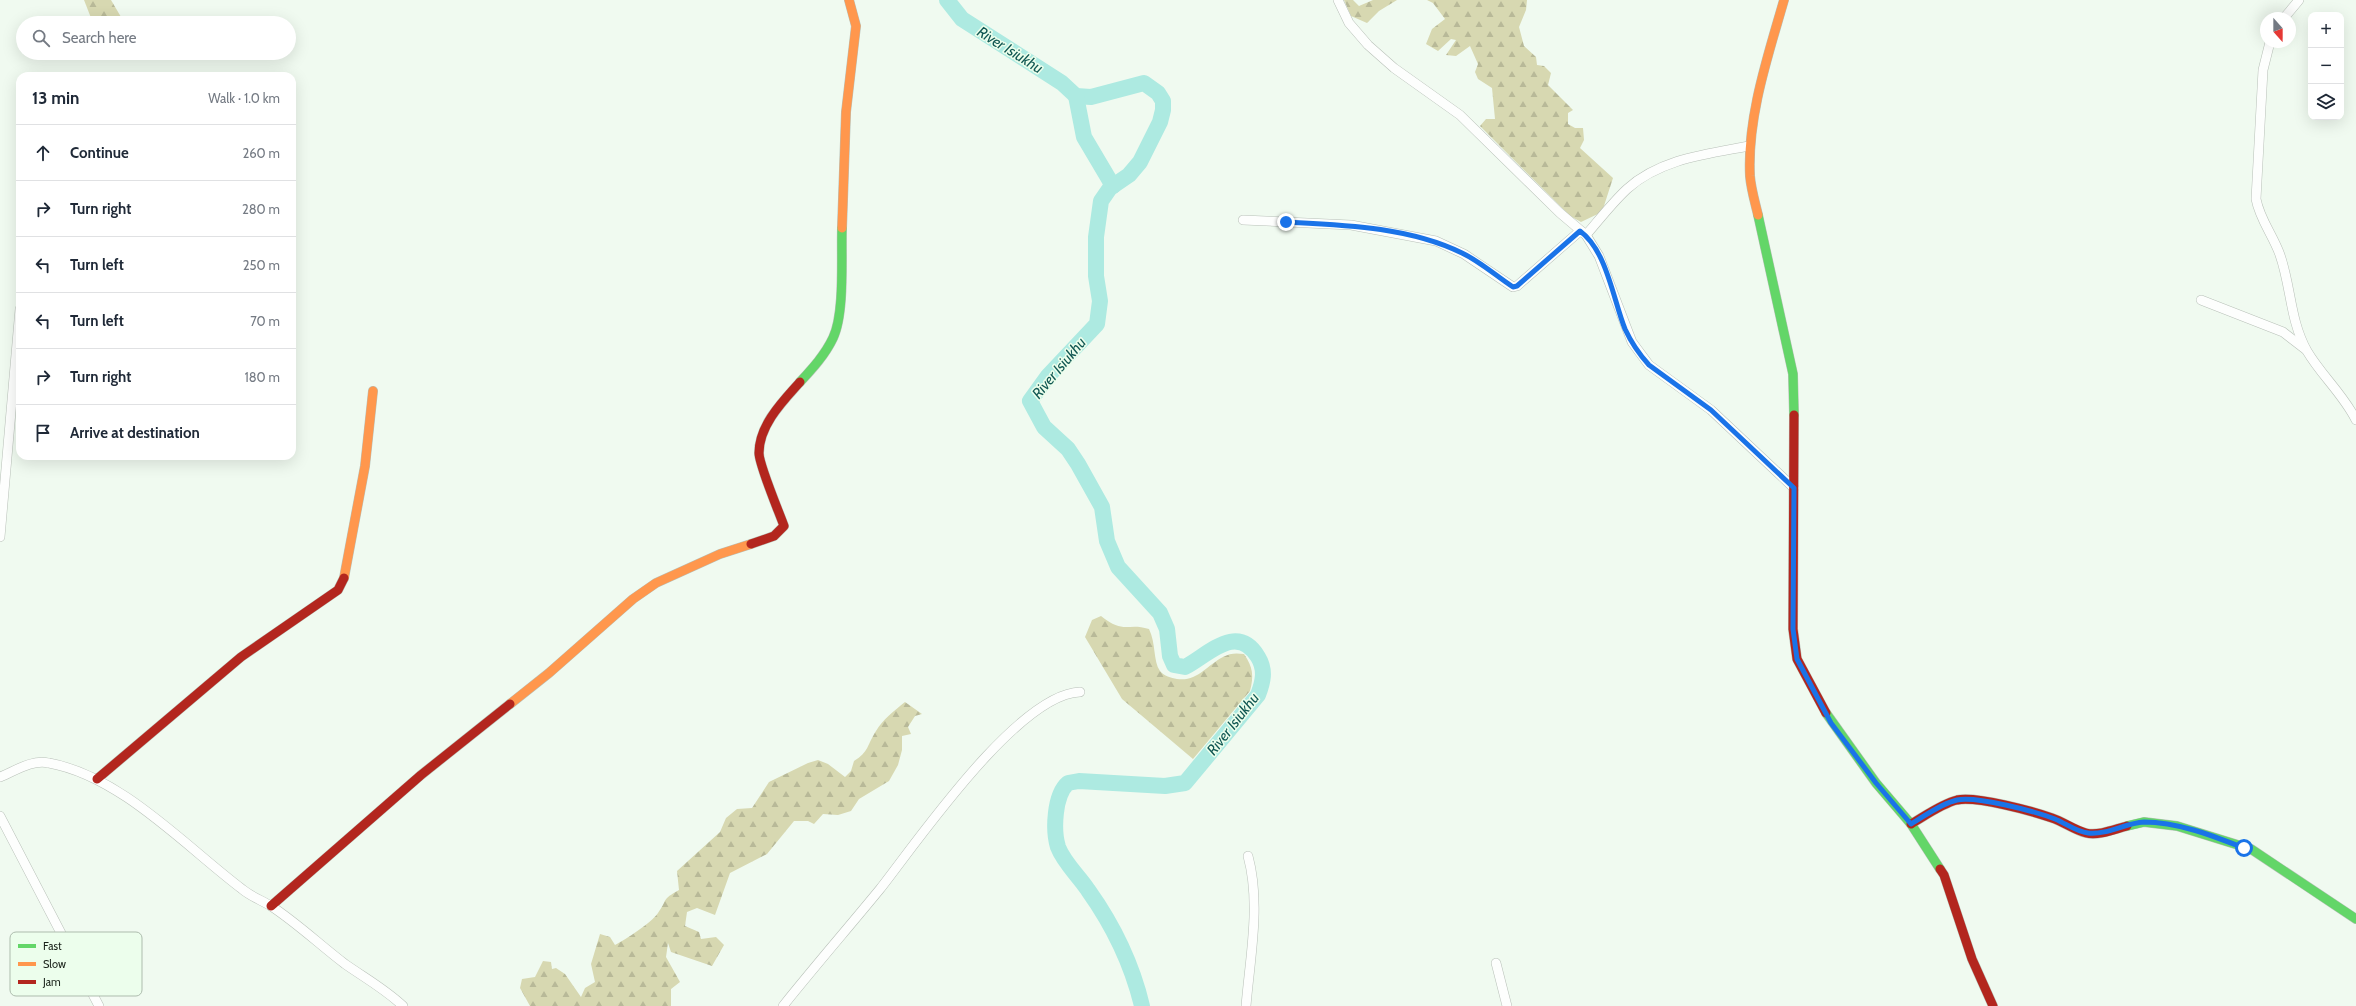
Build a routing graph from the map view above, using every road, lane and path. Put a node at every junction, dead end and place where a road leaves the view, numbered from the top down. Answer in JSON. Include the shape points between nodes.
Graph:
{"nodes":[{"id":1,"x":849,"y":0,"type":"edge"},
{"id":2,"x":1338,"y":0,"type":"edge"},
{"id":3,"x":1784,"y":0,"type":"edge"},
{"id":4,"x":2300,"y":0,"type":"edge"},
{"id":5,"x":2289,"y":12,"type":"edge"},
{"id":6,"x":2268,"y":48,"type":"edge"},
{"id":7,"x":1750,"y":146,"type":"junction"},
{"id":8,"x":1243,"y":220,"type":"dead end"},
{"id":9,"x":1583,"y":233,"type":"junction"},
{"id":10,"x":2201,"y":300,"type":"dead end"},
{"id":11,"x":2308,"y":351,"type":"junction"},
{"id":12,"x":16,"y":355,"type":"edge"},
{"id":13,"x":373,"y":391,"type":"dead end"},
{"id":14,"x":2356,"y":420,"type":"edge"},
{"id":15,"x":1794,"y":488,"type":"junction"},
{"id":16,"x":0,"y":537,"type":"edge"},
{"id":17,"x":1080,"y":692,"type":"dead end"},
{"id":18,"x":0,"y":777,"type":"edge"},
{"id":19,"x":97,"y":779,"type":"junction"},
{"id":20,"x":0,"y":816,"type":"edge"},
{"id":21,"x":1911,"y":824,"type":"junction"},
{"id":22,"x":1248,"y":856,"type":"dead end"},
{"id":23,"x":271,"y":906,"type":"junction"},
{"id":24,"x":2356,"y":919,"type":"edge"},
{"id":25,"x":61,"y":932,"type":"edge"},
{"id":26,"x":1496,"y":963,"type":"dead end"},
{"id":27,"x":95,"y":996,"type":"edge"},
{"id":28,"x":100,"y":1006,"type":"edge"},
{"id":29,"x":403,"y":1006,"type":"edge"},
{"id":30,"x":783,"y":1006,"type":"edge"},
{"id":31,"x":1246,"y":1006,"type":"edge"},
{"id":32,"x":1507,"y":1006,"type":"edge"},
{"id":33,"x":1993,"y":1006,"type":"edge"}],
"edges":[{"from":1,"to":23,"type":"street","via":[[856,26],[846,112],[840,302],[837,324],[834,338],[774,415],[759,443],[759,454],[784,526],[774,536],[720,554],[683,570],[633,598],[548,673],[422,776]]},
{"from":2,"to":9,"type":"street","via":[[1349,24],[1368,45],[1394,68],[1460,115]]},
{"from":3,"to":7,"type":"street","via":[[1764,74]]},
{"from":4,"to":5,"type":"street"},
{"from":6,"to":11,"type":"street","via":[[2263,70],[2256,199],[2258,212],[2279,253],[2287,276],[2296,326]]},
{"from":7,"to":9,"type":"street","via":[[1673,162],[1649,174],[1627,189]]},
{"from":7,"to":15,"type":"street","via":[[1750,176],[1793,374]]},
{"from":8,"to":9,"type":"street","via":[[1350,225],[1436,241],[1464,254],[1513,287]]},
{"from":9,"to":15,"type":"street","via":[[1599,256],[1625,328],[1641,356],[1649,365],[1711,410]]},
{"from":10,"to":11,"type":"street","via":[[2283,332]]},
{"from":11,"to":14,"type":"street","via":[[2349,406]]},
{"from":12,"to":16,"type":"street"},
{"from":13,"to":19,"type":"street","via":[[365,466],[343,581],[338,590],[241,657]]},
{"from":15,"to":21,"type":"street","via":[[1793,629],[1797,659],[1831,723]]},
{"from":17,"to":30,"type":"street","via":[[1070,692],[1055,699],[1028,717],[1004,739],[929,823],[880,888]]},
{"from":18,"to":19,"type":"street","via":[[33,763],[47,762]]},
{"from":19,"to":23,"type":"street","via":[[194,849],[243,890]]},
{"from":20,"to":25,"type":"street"},
{"from":21,"to":24,"type":"street","via":[[1946,804],[1970,800],[2053,818],[2086,833],[2101,833],[2144,822],[2177,826],[2251,848]]},
{"from":21,"to":33,"type":"street","via":[[1944,875],[1972,959]]},
{"from":22,"to":31,"type":"street","via":[[1254,878],[1254,905]]},
{"from":23,"to":29,"type":"street","via":[[346,964],[387,990]]},
{"from":26,"to":32,"type":"street"},
{"from":27,"to":28,"type":"street"}]}
